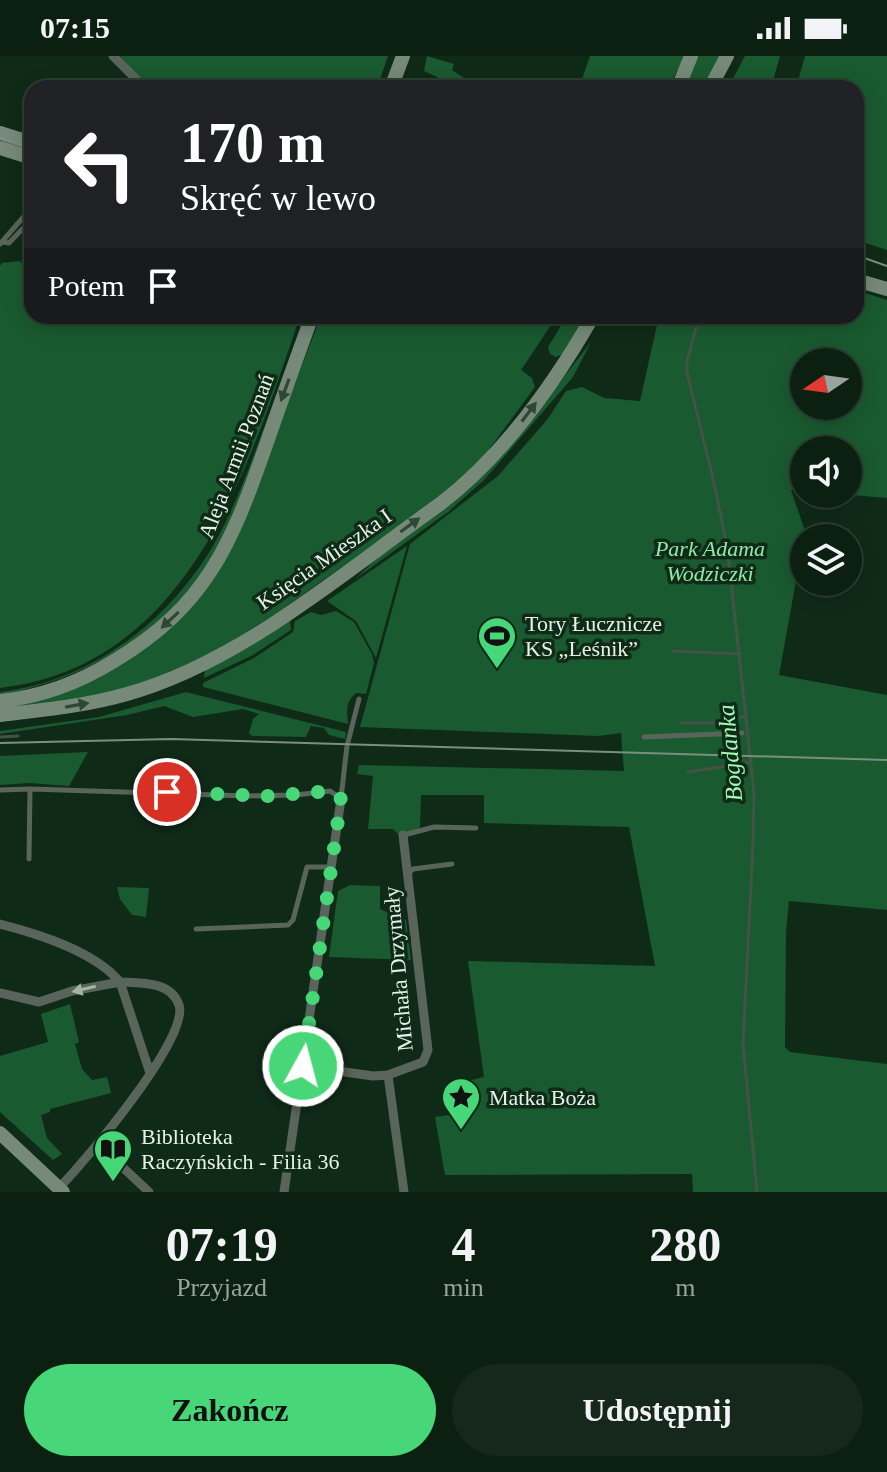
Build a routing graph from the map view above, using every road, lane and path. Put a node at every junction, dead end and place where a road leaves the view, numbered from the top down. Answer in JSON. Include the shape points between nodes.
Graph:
{"nodes":[{"id":1,"x":113,"y":56,"type":"edge"},
{"id":2,"x":403,"y":56,"type":"edge"},
{"id":3,"x":691,"y":56,"type":"edge"},
{"id":4,"x":727,"y":56,"type":"edge"},
{"id":5,"x":137,"y":80,"type":"edge"},
{"id":6,"x":394,"y":80,"type":"edge"},
{"id":7,"x":681,"y":80,"type":"edge"},
{"id":8,"x":714,"y":80,"type":"edge"},
{"id":9,"x":0,"y":133,"type":"edge"},
{"id":10,"x":24,"y":140,"type":"edge"},
{"id":11,"x":0,"y":148,"type":"edge"},
{"id":12,"x":24,"y":156,"type":"edge"},
{"id":13,"x":24,"y":216,"type":"edge"},
{"id":14,"x":24,"y":227,"type":"edge"},
{"id":15,"x":1,"y":243,"type":"edge"},
{"id":16,"x":864,"y":282,"type":"edge"},
{"id":17,"x":887,"y":289,"type":"edge"},
{"id":18,"x":309,"y":324,"type":"edge"},
{"id":19,"x":588,"y":324,"type":"edge"},
{"id":20,"x":359,"y":699,"type":"dead end"},
{"id":21,"x":0,"y":701,"type":"edge"},
{"id":22,"x":0,"y":715,"type":"edge"},
{"id":23,"x":742,"y":733,"type":"dead end"},
{"id":24,"x":644,"y":737,"type":"dead end"},
{"id":25,"x":30,"y":789,"type":"junction"},
{"id":26,"x":0,"y":790,"type":"edge"},
{"id":27,"x":341,"y":799,"type":"junction"},
{"id":28,"x":476,"y":828,"type":"dead end"},
{"id":29,"x":403,"y":835,"type":"joint"},
{"id":30,"x":29,"y":859,"type":"dead end"},
{"id":31,"x":452,"y":864,"type":"dead end"},
{"id":32,"x":331,"y":867,"type":"junction"},
{"id":33,"x":408,"y":874,"type":"junction"},
{"id":34,"x":0,"y":924,"type":"edge"},
{"id":35,"x":196,"y":929,"type":"dead end"},
{"id":36,"x":120,"y":982,"type":"junction"},
{"id":37,"x":0,"y":993,"type":"edge"},
{"id":38,"x":303,"y":1066,"type":"junction"},
{"id":39,"x":150,"y":1073,"type":"junction"},
{"id":40,"x":388,"y":1075,"type":"junction"},
{"id":41,"x":0,"y":1133,"type":"edge"},
{"id":42,"x":99,"y":1145,"type":"junction"},
{"id":43,"x":61,"y":1190,"type":"edge"},
{"id":44,"x":149,"y":1192,"type":"edge"},
{"id":45,"x":284,"y":1192,"type":"edge"},
{"id":46,"x":404,"y":1192,"type":"edge"}],
"edges":[{"from":1,"to":5,"type":"street"},
{"from":2,"to":6,"type":"street"},
{"from":3,"to":7,"type":"street"},
{"from":4,"to":8,"type":"street"},
{"from":9,"to":10,"type":"street"},
{"from":11,"to":12,"type":"street"},
{"from":13,"to":15,"type":"lane"},
{"from":14,"to":15,"type":"lane","via":[[9,243]]},
{"from":16,"to":17,"type":"street"},
{"from":18,"to":21,"type":"street","name":"Aleja Armii Poznań","one_way":true,"via":[[235,530],[201,587],[164,626],[129,652],[75,681]]},
{"from":22,"to":19,"type":"street","name":"Księcia Mieszka I","one_way":true,"via":[[85,704],[145,689],[202,665],[268,626],[440,504],[481,468],[542,395]]},
{"from":20,"to":27,"type":"lane"},
{"from":23,"to":24,"type":"lane"},
{"from":25,"to":26,"type":"lane"},
{"from":25,"to":27,"type":"lane","via":[[248,796],[330,791]]},
{"from":25,"to":30,"type":"lane"},
{"from":27,"to":32,"type":"street"},
{"from":28,"to":29,"type":"lane","via":[[434,827]]},
{"from":29,"to":33,"type":"street","name":"Michała Drzymały"},
{"from":31,"to":33,"type":"lane"},
{"from":32,"to":35,"type":"lane","via":[[307,867],[288,925]]},
{"from":32,"to":38,"type":"street"},
{"from":33,"to":40,"type":"street","name":"Michała Drzymały","via":[[428,1050],[423,1062]]},
{"from":34,"to":36,"type":"street","via":[[60,944],[109,968]]},
{"from":36,"to":37,"type":"street","one_way":true,"via":[[39,1002]]},
{"from":36,"to":39,"type":"street"},
{"from":36,"to":39,"type":"street","via":[[160,986],[180,1007],[176,1027]]},
{"from":38,"to":40,"type":"street","name":"Michała Drzymały"},
{"from":38,"to":45,"type":"street"},
{"from":39,"to":42,"type":"street"},
{"from":40,"to":46,"type":"street","name":"Michała Drzymały"},
{"from":41,"to":43,"type":"street"},
{"from":42,"to":43,"type":"street"},
{"from":42,"to":44,"type":"street"}]}
